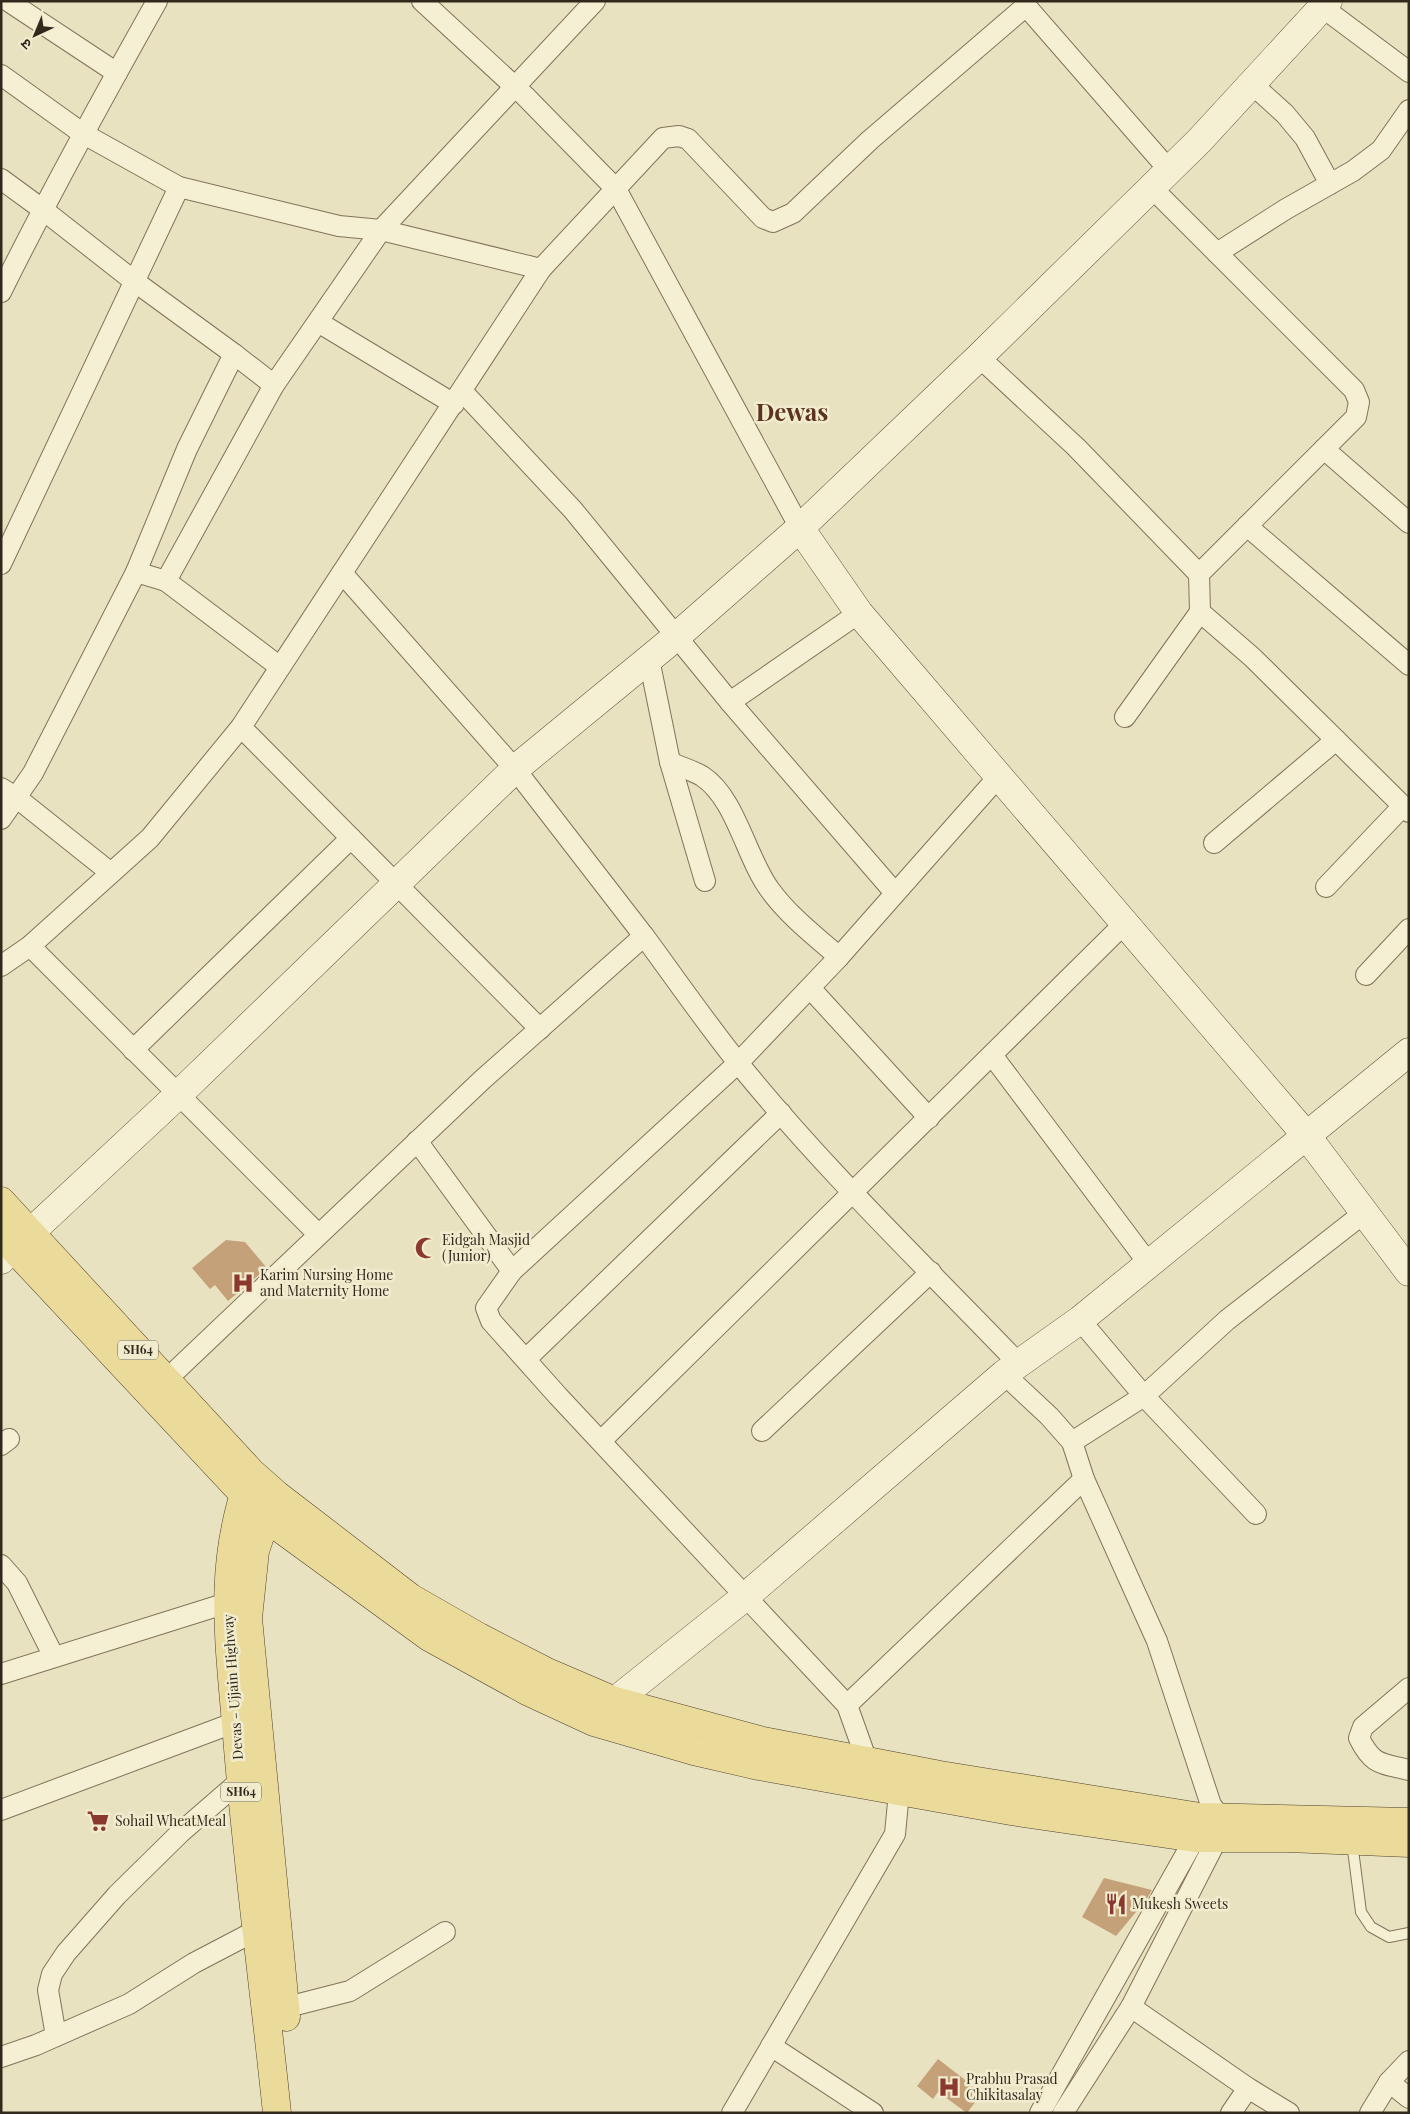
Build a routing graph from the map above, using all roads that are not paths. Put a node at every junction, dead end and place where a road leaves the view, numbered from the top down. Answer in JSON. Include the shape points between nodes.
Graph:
{"nodes":[{"id":1,"x":8,"y":1,"type":"edge"},
{"id":2,"x":157,"y":1,"type":"edge"},
{"id":3,"x":422,"y":1,"type":"edge"},
{"id":4,"x":595,"y":1,"type":"edge"},
{"id":5,"x":1025,"y":4,"type":"edge"},
{"id":6,"x":1325,"y":4,"type":"edge"},
{"id":7,"x":1409,"y":72,"type":"edge"},
{"id":8,"x":117,"y":73,"type":"junction"},
{"id":9,"x":1,"y":75,"type":"edge"},
{"id":10,"x":1252,"y":84,"type":"junction"},
{"id":11,"x":515,"y":87,"type":"junction"},
{"id":12,"x":1409,"y":110,"type":"edge"},
{"id":13,"x":82,"y":133,"type":"junction"},
{"id":14,"x":1160,"y":178,"type":"junction"},
{"id":15,"x":1,"y":180,"type":"edge"},
{"id":16,"x":1330,"y":184,"type":"junction"},
{"id":17,"x":179,"y":186,"type":"junction"},
{"id":18,"x":616,"y":189,"type":"junction"},
{"id":19,"x":42,"y":209,"type":"junction"},
{"id":20,"x":381,"y":230,"type":"junction"},
{"id":21,"x":1217,"y":253,"type":"junction"},
{"id":22,"x":541,"y":269,"type":"junction"},
{"id":23,"x":134,"y":281,"type":"junction"},
{"id":24,"x":1,"y":292,"type":"edge"},
{"id":25,"x":318,"y":322,"type":"junction"},
{"id":26,"x":234,"y":354,"type":"junction"},
{"id":27,"x":979,"y":357,"type":"junction"},
{"id":28,"x":274,"y":385,"type":"junction"},
{"id":29,"x":458,"y":397,"type":"junction"},
{"id":30,"x":1324,"y":449,"type":"junction"},
{"id":31,"x":1409,"y":523,"type":"edge"},
{"id":32,"x":1247,"y":526,"type":"junction"},
{"id":33,"x":800,"y":528,"type":"junction"},
{"id":34,"x":1,"y":564,"type":"edge"},
{"id":35,"x":136,"y":572,"type":"junction"},
{"id":36,"x":342,"y":573,"type":"junction"},
{"id":37,"x":1199,"y":574,"type":"junction"},
{"id":38,"x":166,"y":581,"type":"junction"},
{"id":39,"x":1200,"y":612,"type":"junction"},
{"id":40,"x":859,"y":614,"type":"junction"},
{"id":41,"x":677,"y":636,"type":"junction"},
{"id":42,"x":649,"y":659,"type":"junction"},
{"id":43,"x":1409,"y":666,"type":"edge"},
{"id":44,"x":280,"y":667,"type":"junction"},
{"id":45,"x":730,"y":702,"type":"junction"},
{"id":46,"x":1125,"y":717,"type":"dead end"},
{"id":47,"x":241,"y":727,"type":"junction"},
{"id":48,"x":1336,"y":740,"type":"junction"},
{"id":49,"x":670,"y":762,"type":"junction"},
{"id":50,"x":515,"y":769,"type":"junction"},
{"id":51,"x":999,"y":776,"type":"junction"},
{"id":52,"x":9,"y":793,"type":"edge"},
{"id":53,"x":1406,"y":809,"type":"edge"},
{"id":54,"x":1,"y":820,"type":"edge"},
{"id":55,"x":351,"y":838,"type":"junction"},
{"id":56,"x":1214,"y":843,"type":"dead end"},
{"id":57,"x":111,"y":873,"type":"junction"},
{"id":58,"x":705,"y":882,"type":"dead end"},
{"id":59,"x":396,"y":884,"type":"junction"},
{"id":60,"x":1326,"y":887,"type":"dead end"},
{"id":61,"x":895,"y":893,"type":"junction"},
{"id":62,"x":1124,"y":923,"type":"junction"},
{"id":63,"x":1409,"y":929,"type":"edge"},
{"id":64,"x":644,"y":936,"type":"junction"},
{"id":65,"x":30,"y":946,"type":"junction"},
{"id":66,"x":839,"y":957,"type":"junction"},
{"id":67,"x":1,"y":966,"type":"edge"},
{"id":68,"x":1366,"y":975,"type":"dead end"},
{"id":69,"x":810,"y":988,"type":"junction"},
{"id":70,"x":540,"y":1029,"type":"junction"},
{"id":71,"x":133,"y":1050,"type":"junction"},
{"id":72,"x":1409,"y":1052,"type":"edge"},
{"id":73,"x":992,"y":1055,"type":"junction"},
{"id":74,"x":738,"y":1063,"type":"junction"},
{"id":75,"x":178,"y":1095,"type":"junction"},
{"id":76,"x":780,"y":1112,"type":"junction"},
{"id":77,"x":929,"y":1118,"type":"junction"},
{"id":78,"x":1306,"y":1135,"type":"junction"},
{"id":79,"x":418,"y":1141,"type":"junction"},
{"id":80,"x":852,"y":1193,"type":"junction"},
{"id":81,"x":1,"y":1201,"type":"edge"},
{"id":82,"x":1364,"y":1213,"type":"junction"},
{"id":83,"x":318,"y":1234,"type":"junction"},
{"id":84,"x":12,"y":1244,"type":"edge"},
{"id":85,"x":1149,"y":1264,"type":"junction"},
{"id":86,"x":512,"y":1271,"type":"junction"},
{"id":87,"x":931,"y":1272,"type":"junction"},
{"id":88,"x":1409,"y":1272,"type":"edge"},
{"id":89,"x":1080,"y":1320,"type":"junction"},
{"id":90,"x":526,"y":1359,"type":"junction"},
{"id":91,"x":1011,"y":1368,"type":"junction"},
{"id":92,"x":166,"y":1380,"type":"junction"},
{"id":93,"x":1144,"y":1396,"type":"junction"},
{"id":94,"x":762,"y":1431,"type":"dead end"},
{"id":95,"x":601,"y":1441,"type":"junction"},
{"id":96,"x":1072,"y":1442,"type":"junction"},
{"id":97,"x":1084,"y":1479,"type":"junction"},
{"id":98,"x":247,"y":1484,"type":"junction"},
{"id":99,"x":271,"y":1507,"type":"junction"},
{"id":100,"x":1256,"y":1514,"type":"dead end"},
{"id":101,"x":1,"y":1565,"type":"edge"},
{"id":102,"x":746,"y":1596,"type":"junction"},
{"id":103,"x":227,"y":1603,"type":"junction"},
{"id":104,"x":54,"y":1657,"type":"junction"},
{"id":105,"x":1,"y":1674,"type":"edge"},
{"id":106,"x":1409,"y":1688,"type":"edge"},
{"id":107,"x":616,"y":1701,"type":"junction"},
{"id":108,"x":846,"y":1704,"type":"junction"},
{"id":109,"x":236,"y":1722,"type":"junction"},
{"id":110,"x":594,"y":1722,"type":"junction"},
{"id":111,"x":867,"y":1761,"type":"junction"},
{"id":112,"x":1409,"y":1770,"type":"edge"},
{"id":113,"x":240,"y":1781,"type":"junction"},
{"id":114,"x":899,"y":1792,"type":"junction"},
{"id":115,"x":1,"y":1810,"type":"edge"},
{"id":116,"x":1409,"y":1822,"type":"edge"},
{"id":117,"x":1209,"y":1823,"type":"junction"},
{"id":118,"x":1352,"y":1841,"type":"junction"},
{"id":119,"x":1409,"y":1843,"type":"edge"},
{"id":120,"x":257,"y":1930,"type":"junction"},
{"id":121,"x":445,"y":1932,"type":"dead end"},
{"id":122,"x":1409,"y":1933,"type":"edge"},
{"id":123,"x":1130,"y":2008,"type":"junction"},
{"id":124,"x":276,"y":2010,"type":"junction"},
{"id":125,"x":56,"y":2036,"type":"junction"},
{"id":126,"x":771,"y":2046,"type":"junction"},
{"id":127,"x":1,"y":2058,"type":"edge"},
{"id":128,"x":1409,"y":2061,"type":"edge"},
{"id":129,"x":1389,"y":2082,"type":"junction"},
{"id":130,"x":1248,"y":2088,"type":"junction"},
{"id":131,"x":1409,"y":2098,"type":"edge"},
{"id":132,"x":277,"y":2113,"type":"edge"},
{"id":133,"x":296,"y":2113,"type":"edge"},
{"id":134,"x":732,"y":2113,"type":"edge"},
{"id":135,"x":873,"y":2113,"type":"edge"},
{"id":136,"x":1040,"y":2113,"type":"edge"},
{"id":137,"x":1063,"y":2113,"type":"edge"},
{"id":138,"x":1231,"y":2113,"type":"edge"},
{"id":139,"x":1289,"y":2113,"type":"edge"},
{"id":140,"x":1370,"y":2113,"type":"edge"}],
"edges":[{"from":1,"to":8,"type":"street"},
{"from":2,"to":8,"type":"street"},
{"from":3,"to":11,"type":"street"},
{"from":4,"to":11,"type":"street"},
{"from":5,"to":14,"type":"street"},
{"from":5,"to":18,"type":"street","via":[[870,140],[793,213],[773,222],[763,218],[688,139],[679,136],[663,138]]},
{"from":6,"to":7,"type":"street"},
{"from":6,"to":10,"type":"street"},
{"from":8,"to":13,"type":"street"},
{"from":9,"to":13,"type":"street"},
{"from":10,"to":14,"type":"street"},
{"from":10,"to":16,"type":"street","via":[[1285,114],[1305,138]]},
{"from":11,"to":18,"type":"street"},
{"from":11,"to":20,"type":"street"},
{"from":12,"to":16,"type":"street","via":[[1381,150]]},
{"from":13,"to":17,"type":"street"},
{"from":13,"to":19,"type":"street"},
{"from":14,"to":21,"type":"street"},
{"from":14,"to":27,"type":"street"},
{"from":15,"to":19,"type":"street"},
{"from":16,"to":21,"type":"street"},
{"from":17,"to":20,"type":"street","via":[[339,226]]},
{"from":17,"to":23,"type":"street"},
{"from":18,"to":22,"type":"street"},
{"from":18,"to":33,"type":"street"},
{"from":19,"to":23,"type":"street"},
{"from":19,"to":24,"type":"street"},
{"from":20,"to":22,"type":"street"},
{"from":20,"to":25,"type":"street"},
{"from":21,"to":30,"type":"street","via":[[1354,390],[1359,402],[1356,417]]},
{"from":22,"to":29,"type":"street"},
{"from":23,"to":26,"type":"street"},
{"from":23,"to":34,"type":"street"},
{"from":25,"to":28,"type":"street"},
{"from":25,"to":29,"type":"street"},
{"from":26,"to":28,"type":"street"},
{"from":26,"to":35,"type":"street","via":[[187,449]]},
{"from":27,"to":33,"type":"street"},
{"from":27,"to":37,"type":"street","via":[[1076,447]]},
{"from":28,"to":38,"type":"street"},
{"from":29,"to":36,"type":"street"},
{"from":29,"to":41,"type":"street","via":[[573,510]]},
{"from":30,"to":31,"type":"street"},
{"from":30,"to":32,"type":"street"},
{"from":32,"to":37,"type":"street"},
{"from":32,"to":43,"type":"street"},
{"from":33,"to":40,"type":"street"},
{"from":33,"to":41,"type":"street"},
{"from":35,"to":38,"type":"street"},
{"from":35,"to":52,"type":"street","via":[[33,773]]},
{"from":36,"to":44,"type":"street"},
{"from":36,"to":50,"type":"street"},
{"from":37,"to":39,"type":"street"},
{"from":38,"to":44,"type":"street"},
{"from":39,"to":46,"type":"street"},
{"from":39,"to":48,"type":"street","via":[[1252,657]]},
{"from":40,"to":45,"type":"street"},
{"from":40,"to":51,"type":"street"},
{"from":41,"to":42,"type":"street"},
{"from":41,"to":45,"type":"street"},
{"from":42,"to":49,"type":"street"},
{"from":42,"to":50,"type":"street"},
{"from":44,"to":47,"type":"street"},
{"from":45,"to":61,"type":"street"},
{"from":47,"to":55,"type":"street"},
{"from":47,"to":57,"type":"street","via":[[150,838]]},
{"from":48,"to":53,"type":"street"},
{"from":48,"to":56,"type":"street"},
{"from":49,"to":58,"type":"street"},
{"from":49,"to":66,"type":"street","via":[[702,776],[716,790],[730,809],[769,889],[791,914]]},
{"from":50,"to":59,"type":"street"},
{"from":50,"to":64,"type":"street"},
{"from":51,"to":61,"type":"street"},
{"from":51,"to":62,"type":"street"},
{"from":52,"to":54,"type":"street"},
{"from":52,"to":57,"type":"street"},
{"from":53,"to":60,"type":"street"},
{"from":55,"to":59,"type":"street"},
{"from":55,"to":71,"type":"street"},
{"from":57,"to":65,"type":"street"},
{"from":59,"to":70,"type":"street"},
{"from":59,"to":75,"type":"street"},
{"from":61,"to":66,"type":"street"},
{"from":62,"to":73,"type":"street"},
{"from":62,"to":78,"type":"street"},
{"from":63,"to":68,"type":"street"},
{"from":64,"to":70,"type":"street"},
{"from":64,"to":74,"type":"street"},
{"from":65,"to":67,"type":"street"},
{"from":65,"to":71,"type":"street"},
{"from":66,"to":69,"type":"street"},
{"from":69,"to":74,"type":"street"},
{"from":69,"to":77,"type":"street"},
{"from":70,"to":79,"type":"street"},
{"from":71,"to":75,"type":"street"},
{"from":72,"to":78,"type":"street"},
{"from":73,"to":77,"type":"street"},
{"from":73,"to":85,"type":"street"},
{"from":74,"to":76,"type":"street"},
{"from":74,"to":86,"type":"street"},
{"from":75,"to":83,"type":"street"},
{"from":75,"to":84,"type":"street"},
{"from":76,"to":80,"type":"street"},
{"from":76,"to":90,"type":"street"},
{"from":77,"to":80,"type":"street"},
{"from":78,"to":82,"type":"street"},
{"from":78,"to":85,"type":"street"},
{"from":79,"to":83,"type":"street"},
{"from":79,"to":86,"type":"street"},
{"from":80,"to":87,"type":"street"},
{"from":80,"to":95,"type":"street"},
{"from":81,"to":84,"type":"main road","number":"SH64"},
{"from":82,"to":88,"type":"street"},
{"from":82,"to":93,"type":"street","via":[[1227,1320]]},
{"from":83,"to":92,"type":"street"},
{"from":84,"to":92,"type":"main road","number":"SH64"},
{"from":84,"to":98,"type":"main road","number":"SH64"},
{"from":85,"to":89,"type":"street"},
{"from":86,"to":90,"type":"street","via":[[486,1308],[491,1321]]},
{"from":87,"to":91,"type":"street"},
{"from":87,"to":94,"type":"street"},
{"from":89,"to":91,"type":"street"},
{"from":89,"to":93,"type":"street"},
{"from":90,"to":95,"type":"street"},
{"from":91,"to":96,"type":"street"},
{"from":91,"to":102,"type":"street"},
{"from":92,"to":98,"type":"main road","number":"SH64"},
{"from":93,"to":96,"type":"street"},
{"from":93,"to":100,"type":"street"},
{"from":95,"to":102,"type":"street"},
{"from":96,"to":97,"type":"street"},
{"from":97,"to":108,"type":"street"},
{"from":97,"to":117,"type":"street","via":[[1157,1641]]},
{"from":98,"to":99,"type":"main road","number":"SH64"},
{"from":98,"to":103,"type":"main road","name":"Devas - Ujjain Highway","number":"SH64","via":[[233,1538]]},
{"from":99,"to":107,"type":"main road","via":[[410,1598],[479,1637]]},
{"from":99,"to":110,"type":"main road","via":[[429,1638],[527,1691]]},
{"from":99,"to":124,"type":"main road","name":"Devas - Ujjain Highway","number":"SH64","via":[[255,1551],[248,1618]]},
{"from":101,"to":104,"type":"street","via":[[17,1583]]},
{"from":102,"to":107,"type":"street"},
{"from":102,"to":108,"type":"street"},
{"from":103,"to":104,"type":"street"},
{"from":103,"to":109,"type":"main road","name":"Devas - Ujjain Highway","number":"SH64"},
{"from":104,"to":105,"type":"street"},
{"from":106,"to":112,"type":"street","via":[[1363,1727],[1359,1738],[1367,1754],[1377,1762]]},
{"from":107,"to":110,"type":"street"},
{"from":107,"to":111,"type":"main road","via":[[763,1741]]},
{"from":108,"to":111,"type":"street"},
{"from":109,"to":113,"type":"main road","name":"Devas - Ujjain Highway","number":"SH64"},
{"from":109,"to":115,"type":"street"},
{"from":110,"to":114,"type":"main road","via":[[759,1766]]},
{"from":111,"to":117,"type":"main road"},
{"from":113,"to":120,"type":"main road","name":"Devas - Ujjain Highway","number":"SH64"},
{"from":113,"to":125,"type":"street","via":[[180,1832],[66,1953],[52,1974],[48,1990]]},
{"from":114,"to":117,"type":"main road","via":[[1011,1811]]},
{"from":114,"to":126,"type":"street","via":[[895,1834]]},
{"from":116,"to":117,"type":"main road"},
{"from":117,"to":118,"type":"main road"},
{"from":117,"to":123,"type":"street"},
{"from":117,"to":136,"type":"street"},
{"from":118,"to":119,"type":"main road"},
{"from":118,"to":122,"type":"lane","via":[[1362,1912],[1371,1927],[1389,1937]]},
{"from":120,"to":124,"type":"main road","name":"Devas - Ujjain Highway","number":"SH64"},
{"from":120,"to":125,"type":"street","via":[[194,1963],[129,2004]]},
{"from":121,"to":124,"type":"street","via":[[350,1991]]},
{"from":123,"to":130,"type":"street"},
{"from":123,"to":137,"type":"street"},
{"from":124,"to":132,"type":"main road","name":"Devas - Ujjain Highway","number":"SH64"},
{"from":124,"to":133,"type":"main road","name":"Devas - Ujjain Highway","number":"SH64"},
{"from":125,"to":127,"type":"street"},
{"from":126,"to":134,"type":"street"},
{"from":126,"to":135,"type":"street"},
{"from":128,"to":129,"type":"street"},
{"from":129,"to":131,"type":"street"},
{"from":129,"to":140,"type":"street"},
{"from":130,"to":138,"type":"street"},
{"from":130,"to":139,"type":"street"}]}
